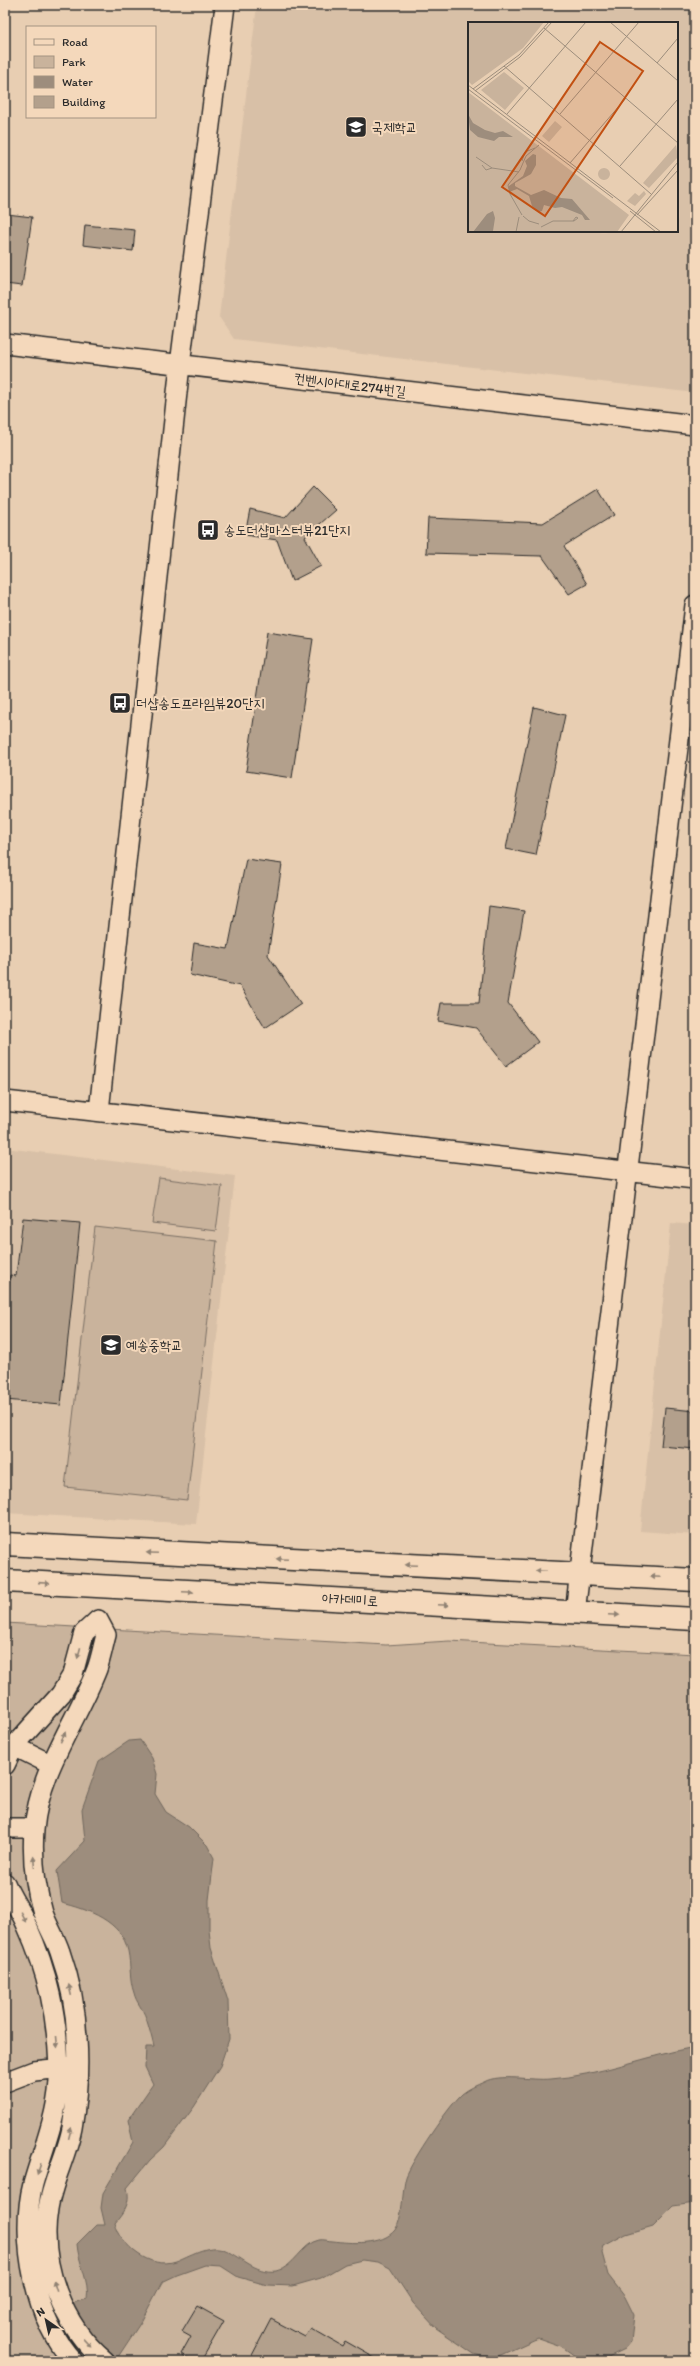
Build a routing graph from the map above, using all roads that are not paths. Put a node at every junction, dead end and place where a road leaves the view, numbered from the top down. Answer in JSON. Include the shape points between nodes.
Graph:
{"nodes":[{"id":1,"x":225,"y":5,"type":"edge"},
{"id":2,"x":5,"y":344,"type":"edge"},
{"id":3,"x":180,"y":365,"type":"junction"},
{"id":4,"x":695,"y":425,"type":"edge"},
{"id":5,"x":695,"y":605,"type":"edge"},
{"id":6,"x":5,"y":1101,"type":"edge"},
{"id":7,"x":99,"y":1111,"type":"junction"},
{"id":8,"x":628,"y":1171,"type":"junction"},
{"id":9,"x":695,"y":1179,"type":"edge"},
{"id":10,"x":5,"y":1544,"type":"edge"},
{"id":11,"x":580,"y":1572,"type":"junction"},
{"id":12,"x":5,"y":1580,"type":"edge"},
{"id":13,"x":695,"y":1580,"type":"edge"},
{"id":14,"x":576,"y":1613,"type":"junction"},
{"id":15,"x":695,"y":1619,"type":"edge"},
{"id":16,"x":14,"y":1746,"type":"junction"},
{"id":17,"x":50,"y":1764,"type":"junction"},
{"id":18,"x":5,"y":1765,"type":"edge"},
{"id":19,"x":5,"y":1828,"type":"edge"},
{"id":20,"x":34,"y":1828,"type":"junction"},
{"id":21,"x":5,"y":1883,"type":"edge"},
{"id":22,"x":68,"y":2068,"type":"junction"},
{"id":23,"x":5,"y":2082,"type":"edge"},
{"id":24,"x":71,"y":2322,"type":"junction"},
{"id":25,"x":52,"y":2331,"type":"junction"},
{"id":26,"x":73,"y":2361,"type":"edge"},
{"id":27,"x":105,"y":2361,"type":"edge"}],
"edges":[{"from":1,"to":3,"type":"street"},
{"from":2,"to":3,"type":"street","name":"컨벤시아대로274번길"},
{"from":3,"to":4,"type":"street","name":"컨벤시아대로274번길"},
{"from":3,"to":7,"type":"street"},
{"from":5,"to":8,"type":"street"},
{"from":6,"to":7,"type":"street"},
{"from":7,"to":8,"type":"street"},
{"from":8,"to":9,"type":"street"},
{"from":8,"to":11,"type":"street"},
{"from":11,"to":10,"type":"main road","one_way":true},
{"from":13,"to":11,"type":"main road","one_way":true},
{"from":11,"to":14,"type":"street"},
{"from":12,"to":14,"type":"main road","name":"아카데미로","one_way":true},
{"from":14,"to":15,"type":"main road","name":"아카데미로","one_way":true},
{"from":16,"to":17,"type":"street"},
{"from":17,"to":16,"type":"street","one_way":true,"via":[[97,1668],[106,1635],[98,1620],[84,1632],[73,1674],[61,1694]]},
{"from":16,"to":18,"type":"street"},
{"from":17,"to":20,"type":"street"},
{"from":19,"to":20,"type":"street"},
{"from":22,"to":20,"type":"street","one_way":true,"via":[[77,2039],[71,1991],[37,1886]]},
{"from":21,"to":22,"type":"street","one_way":true,"via":[[27,1924],[51,1994]]},
{"from":22,"to":23,"type":"street","via":[[34,2071]]},
{"from":24,"to":22,"type":"street","one_way":true,"via":[[59,2298],[51,2272],[46,2234],[48,2208],[72,2128]]},
{"from":22,"to":25,"type":"street","one_way":true,"via":[[33,2185],[29,2214],[29,2258],[34,2282]]},
{"from":24,"to":25,"type":"street"},
{"from":24,"to":27,"type":"street","one_way":true},
{"from":25,"to":26,"type":"street"}]}
